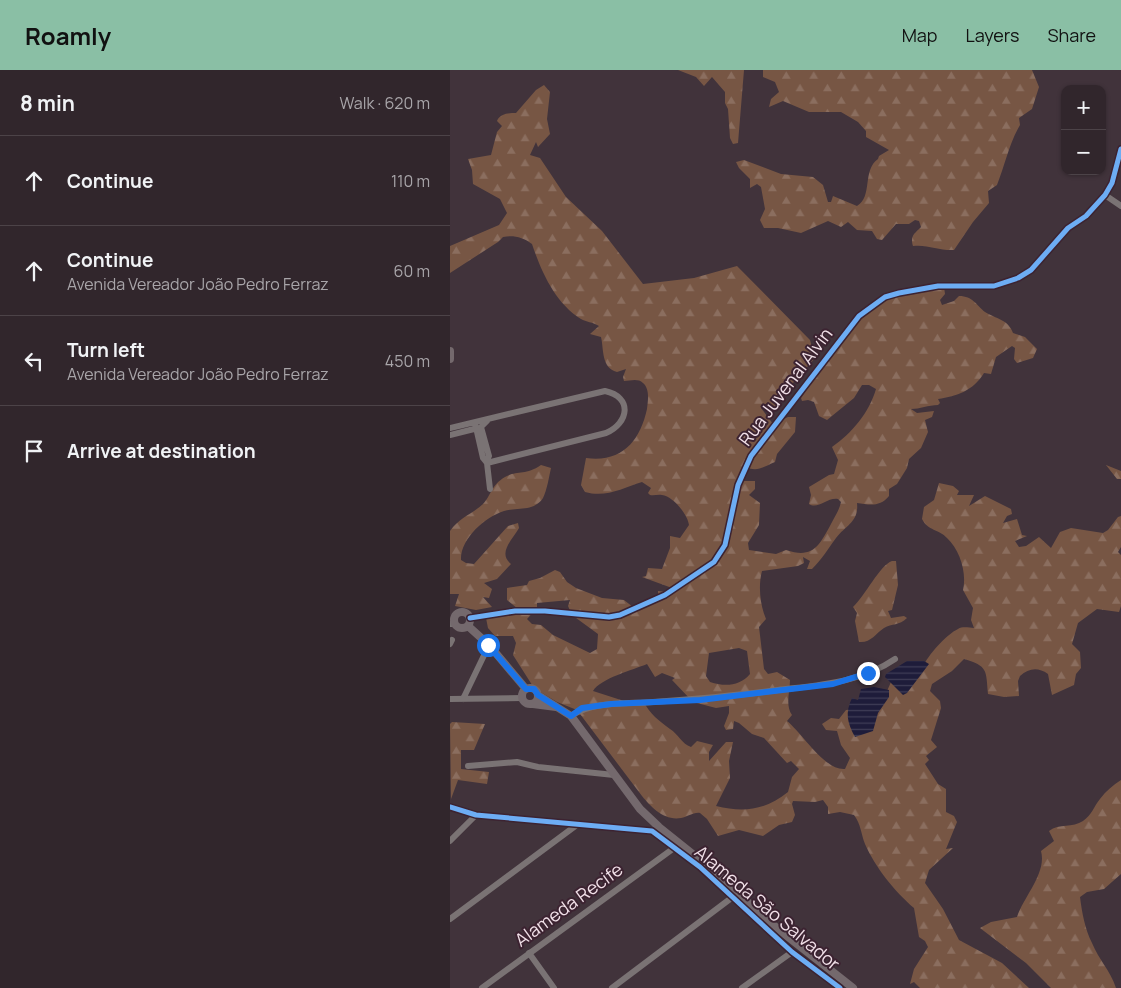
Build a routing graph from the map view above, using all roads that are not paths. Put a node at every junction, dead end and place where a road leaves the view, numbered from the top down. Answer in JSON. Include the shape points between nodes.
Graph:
{"nodes":[{"id":1,"x":1121,"y":149,"type":"edge"},
{"id":2,"x":1105,"y":195,"type":"junction"},
{"id":3,"x":1121,"y":206,"type":"edge"},
{"id":4,"x":450,"y":351,"type":"edge"},
{"id":5,"x":450,"y":359,"type":"edge"},
{"id":6,"x":480,"y":424,"type":"junction"},
{"id":7,"x":450,"y":428,"type":"edge"},
{"id":8,"x":450,"y":435,"type":"edge"},
{"id":9,"x":487,"y":462,"type":"junction"},
{"id":10,"x":490,"y":489,"type":"dead end"},
{"id":11,"x":453,"y":612,"type":"edge"},
{"id":12,"x":469,"y":622,"type":"junction"},
{"id":13,"x":453,"y":624,"type":"edge"},
{"id":14,"x":488,"y":645,"type":"junction"},
{"id":15,"x":895,"y":659,"type":"dead end"},
{"id":16,"x":526,"y":689,"type":"junction"},
{"id":17,"x":538,"y":695,"type":"junction"},
{"id":18,"x":450,"y":698,"type":"edge"},
{"id":19,"x":462,"y":698,"type":"junction"},
{"id":20,"x":522,"y":698,"type":"junction"},
{"id":21,"x":533,"y":704,"type":"junction"},
{"id":22,"x":556,"y":707,"type":"junction"},
{"id":23,"x":571,"y":716,"type":"junction"},
{"id":24,"x":468,"y":766,"type":"dead end"},
{"id":25,"x":614,"y":775,"type":"junction"},
{"id":26,"x":450,"y":807,"type":"edge"},
{"id":27,"x":461,"y":812,"type":"junction"},
{"id":28,"x":450,"y":813,"type":"edge"},
{"id":29,"x":476,"y":815,"type":"junction"},
{"id":30,"x":578,"y":824,"type":"junction"},
{"id":31,"x":450,"y":841,"type":"edge"},
{"id":32,"x":674,"y":848,"type":"junction"},
{"id":33,"x":734,"y":896,"type":"junction"},
{"id":34,"x":450,"y":919,"type":"edge"},
{"id":35,"x":792,"y":952,"type":"junction"},
{"id":36,"x":529,"y":953,"type":"junction"},
{"id":37,"x":482,"y":988,"type":"edge"},
{"id":38,"x":554,"y":988,"type":"edge"},
{"id":39,"x":612,"y":988,"type":"edge"},
{"id":40,"x":742,"y":988,"type":"edge"},
{"id":41,"x":840,"y":988,"type":"edge"},
{"id":42,"x":853,"y":988,"type":"edge"}],
"edges":[{"from":1,"to":2,"type":"street","name":"Rua Juvenal Alvin","via":[[1112,183]]},
{"from":2,"to":3,"type":"street"},
{"from":2,"to":12,"type":"street","name":"Rua Juvenal Alvin","via":[[1086,216],[1068,228],[1031,270],[1018,278],[994,286],[919,288],[885,298],[859,316],[751,456],[738,485],[721,554],[665,595],[639,608],[608,617],[514,611]]},
{"from":4,"to":5,"type":"main road"},
{"from":6,"to":7,"type":"street"},
{"from":6,"to":8,"type":"street"},
{"from":6,"to":9,"type":"street","via":[[483,458]]},
{"from":6,"to":9,"type":"street","via":[[605,392],[619,397],[624,406],[624,418],[606,433]]},
{"from":9,"to":10,"type":"street"},
{"from":11,"to":12,"type":"main road","via":[[465,612]]},
{"from":11,"to":13,"type":"main road"},
{"from":12,"to":13,"type":"main road","via":[[461,628]]},
{"from":12,"to":14,"type":"main road"},
{"from":14,"to":16,"type":"main road"},
{"from":14,"to":19,"type":"street"},
{"from":15,"to":23,"type":"street","via":[[868,673],[833,684],[700,700],[611,704],[582,708]]},
{"from":16,"to":17,"type":"main road","via":[[534,689]]},
{"from":16,"to":20,"type":"main road"},
{"from":17,"to":21,"type":"main road"},
{"from":17,"to":22,"type":"main road"},
{"from":18,"to":19,"type":"street"},
{"from":19,"to":20,"type":"street"},
{"from":20,"to":21,"type":"main road"},
{"from":21,"to":22,"type":"main road"},
{"from":22,"to":23,"type":"main road"},
{"from":23,"to":25,"type":"main road"},
{"from":24,"to":25,"type":"street","via":[[517,762]]},
{"from":25,"to":42,"type":"main road","via":[[658,827]]},
{"from":26,"to":27,"type":"street"},
{"from":27,"to":28,"type":"street"},
{"from":27,"to":29,"type":"street"},
{"from":29,"to":30,"type":"street"},
{"from":29,"to":31,"type":"street"},
{"from":30,"to":32,"type":"street","name":"Alameda São Salvador","via":[[652,831]]},
{"from":30,"to":34,"type":"street"},
{"from":32,"to":33,"type":"street","name":"Alameda São Salvador"},
{"from":32,"to":36,"type":"street","name":"Alameda Recife"},
{"from":33,"to":35,"type":"street","name":"Alameda São Salvador"},
{"from":33,"to":39,"type":"street"},
{"from":35,"to":40,"type":"street"},
{"from":35,"to":41,"type":"street","name":"Alameda São Salvador"},
{"from":36,"to":37,"type":"street","name":"Alameda Recife"},
{"from":36,"to":38,"type":"street"}]}
